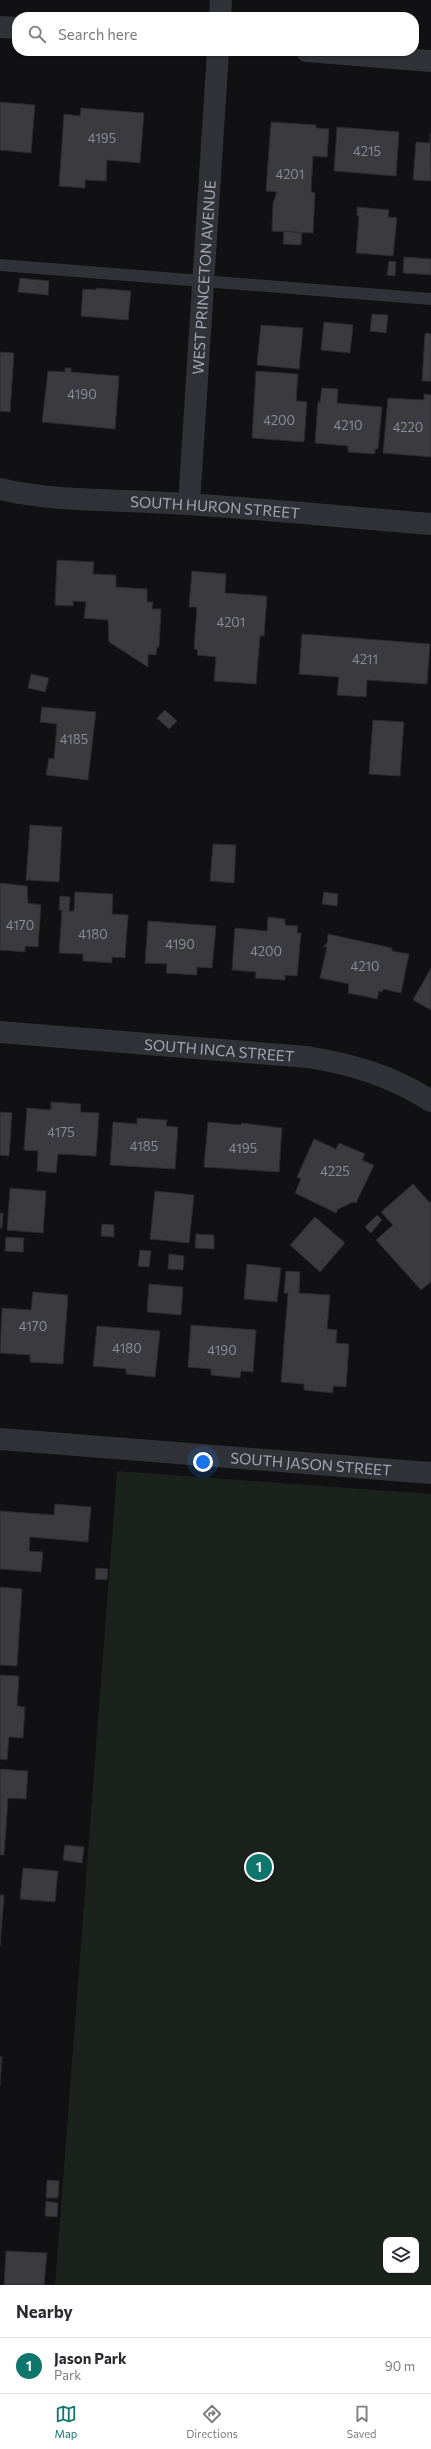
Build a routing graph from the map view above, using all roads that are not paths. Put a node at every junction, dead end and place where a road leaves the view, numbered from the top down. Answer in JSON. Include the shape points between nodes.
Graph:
{"nodes":[{"id":1,"x":221,"y":0,"type":"edge"},
{"id":2,"x":220,"y":12,"type":"edge"},
{"id":3,"x":0,"y":27,"type":"edge"},
{"id":4,"x":12,"y":28,"type":"edge"},
{"id":5,"x":218,"y":56,"type":"edge"},
{"id":6,"x":369,"y":56,"type":"edge"},
{"id":7,"x":431,"y":61,"type":"edge"},
{"id":8,"x":0,"y":265,"type":"edge"},
{"id":9,"x":203,"y":280,"type":"junction"},
{"id":10,"x":431,"y":299,"type":"edge"},
{"id":11,"x":0,"y":489,"type":"edge"},
{"id":12,"x":189,"y":504,"type":"junction"},
{"id":13,"x":431,"y":524,"type":"edge"},
{"id":14,"x":0,"y":1032,"type":"edge"},
{"id":15,"x":431,"y":1101,"type":"edge"},
{"id":16,"x":0,"y":1439,"type":"edge"},
{"id":17,"x":431,"y":1473,"type":"edge"}],
"edges":[{"from":1,"to":2,"type":"street"},
{"from":3,"to":4,"type":"street"},
{"from":5,"to":9,"type":"street","name":"WEST PRINCETON AVENUE"},
{"from":6,"to":7,"type":"street"},
{"from":8,"to":9,"type":"lane"},
{"from":9,"to":10,"type":"lane"},
{"from":9,"to":12,"type":"street","name":"WEST PRINCETON AVENUE"},
{"from":11,"to":12,"type":"street","name":"SOUTH HURON STREET","via":[[21,494]]},
{"from":12,"to":13,"type":"street","name":"SOUTH HURON STREET"},
{"from":14,"to":15,"type":"street","name":"SOUTH INCA STREET","via":[[338,1062],[387,1076]]},
{"from":16,"to":17,"type":"street","name":"SOUTH JASON STREET"}]}
